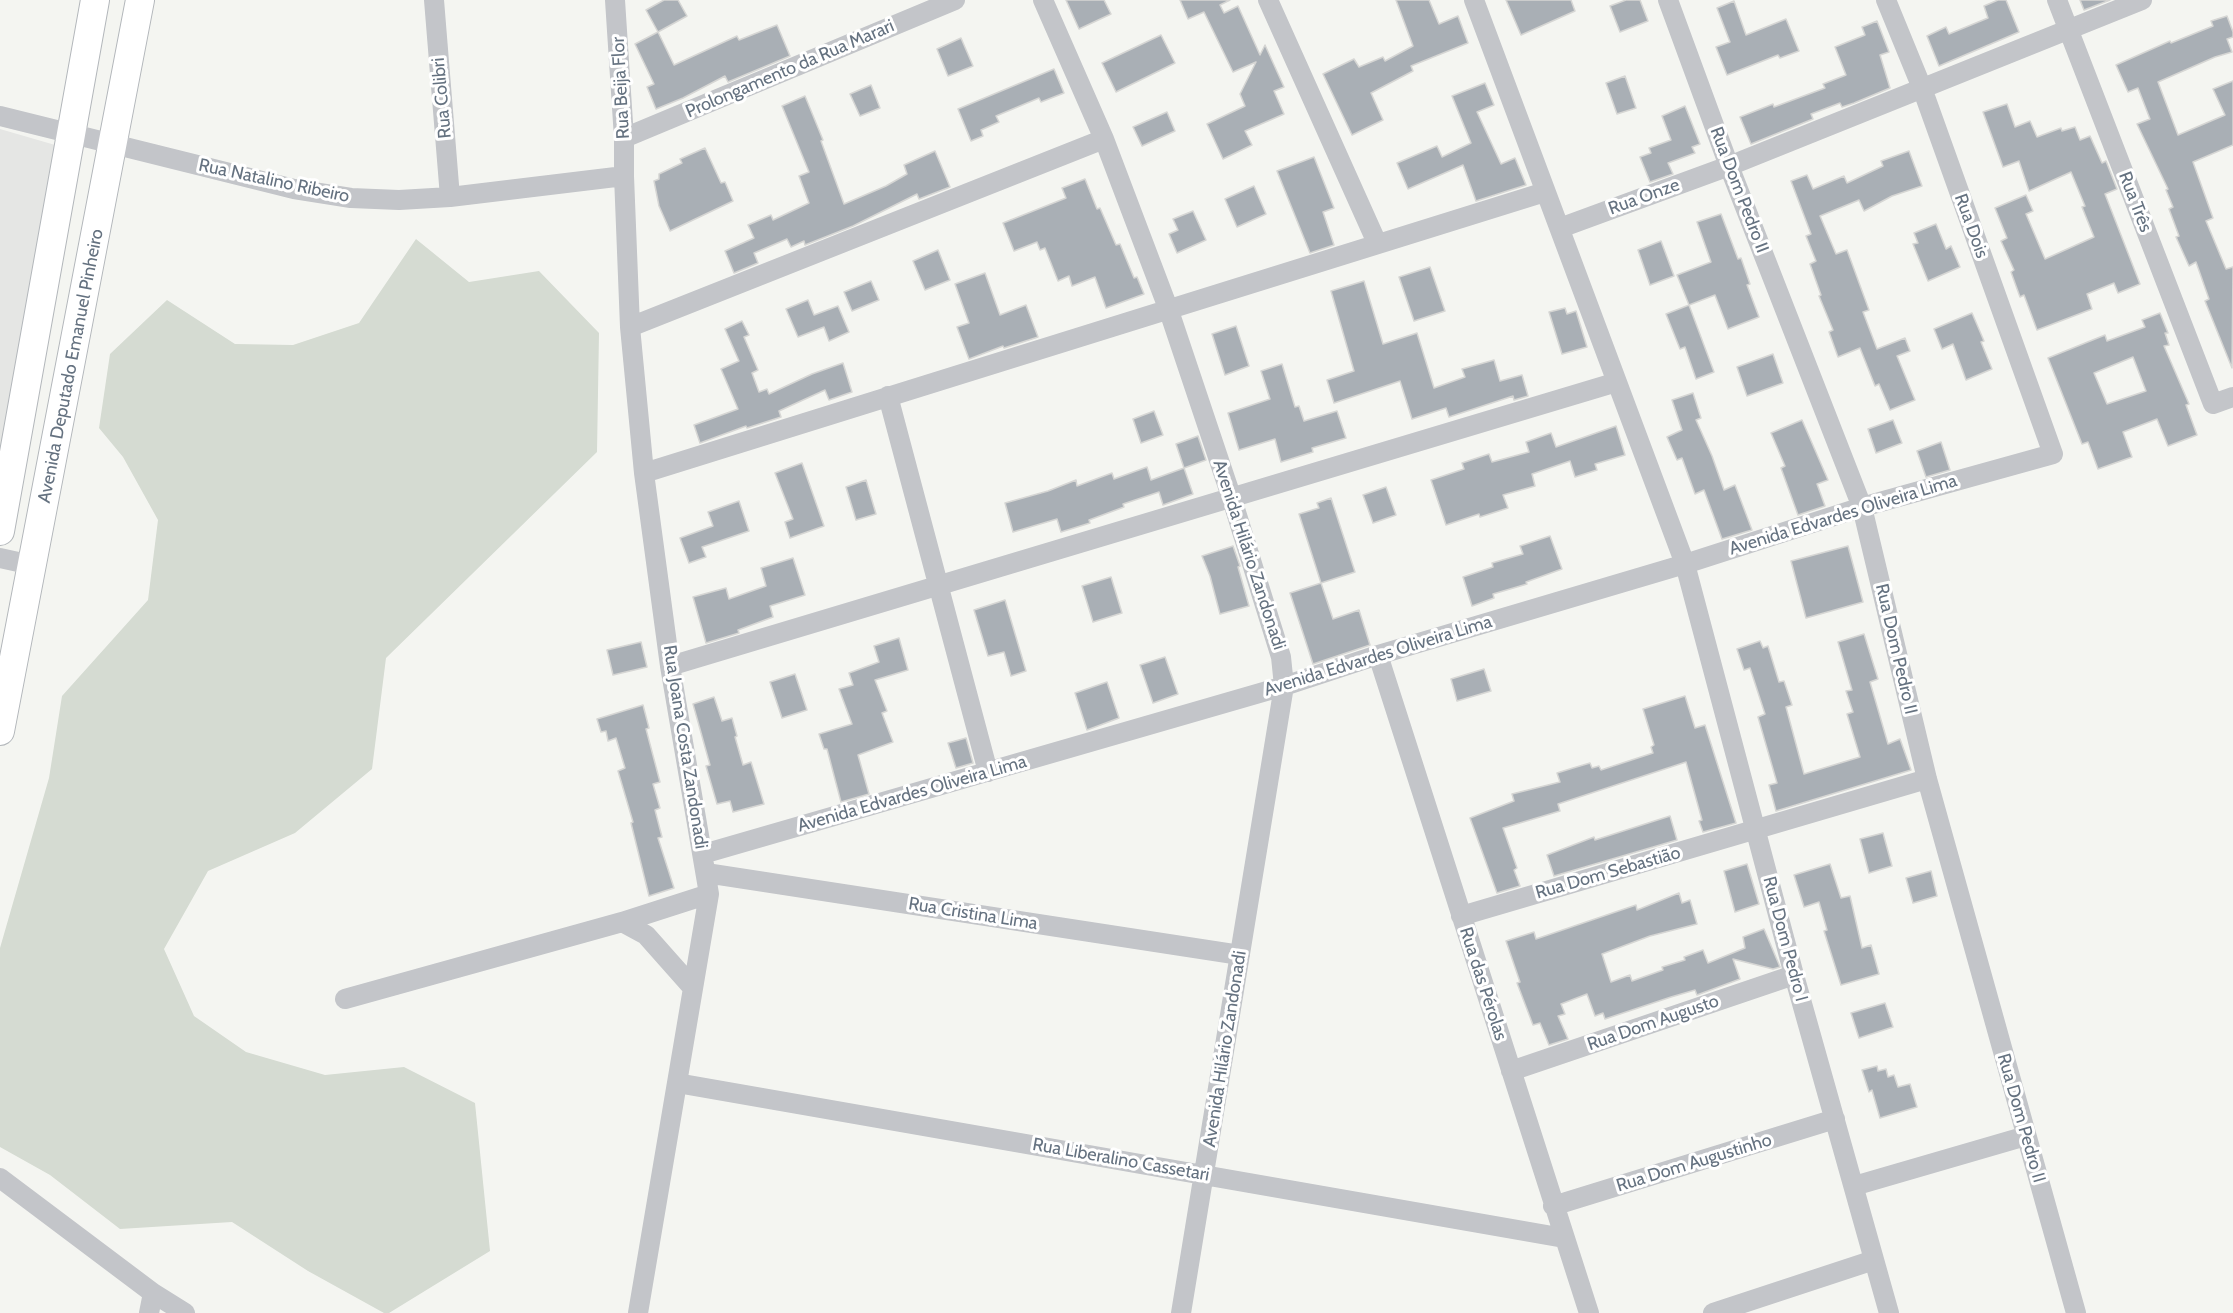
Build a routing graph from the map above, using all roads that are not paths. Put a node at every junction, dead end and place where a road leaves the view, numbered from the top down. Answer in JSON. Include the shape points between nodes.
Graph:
{"nodes":[{"id":1,"x":95,"y":0,"type":"edge"},
{"id":2,"x":140,"y":0,"type":"edge"},
{"id":3,"x":434,"y":0,"type":"edge"},
{"id":4,"x":615,"y":0,"type":"edge"},
{"id":5,"x":955,"y":0,"type":"edge"},
{"id":6,"x":1043,"y":0,"type":"edge"},
{"id":7,"x":1268,"y":0,"type":"edge"},
{"id":8,"x":1474,"y":0,"type":"edge"},
{"id":9,"x":1668,"y":0,"type":"edge"},
{"id":10,"x":1886,"y":0,"type":"edge"},
{"id":11,"x":2057,"y":0,"type":"edge"},
{"id":12,"x":2142,"y":0,"type":"edge"},
{"id":13,"x":2068,"y":31,"type":"junction"},
{"id":14,"x":1922,"y":88,"type":"junction"},
{"id":15,"x":0,"y":116,"type":"edge"},
{"id":16,"x":70,"y":135,"type":"junction"},
{"id":17,"x":624,"y":138,"type":"junction"},
{"id":18,"x":1104,"y":139,"type":"junction"},
{"id":19,"x":114,"y":145,"type":"junction"},
{"id":20,"x":1729,"y":166,"type":"junction"},
{"id":21,"x":624,"y":176,"type":"junction"},
{"id":22,"x":1545,"y":192,"type":"junction"},
{"id":23,"x":450,"y":197,"type":"junction"},
{"id":24,"x":1560,"y":228,"type":"junction"},
{"id":25,"x":1377,"y":243,"type":"junction"},
{"id":26,"x":1168,"y":308,"type":"junction"},
{"id":27,"x":630,"y":327,"type":"junction"},
{"id":28,"x":1617,"y":382,"type":"junction"},
{"id":29,"x":888,"y":396,"type":"junction"},
{"id":30,"x":2233,"y":397,"type":"edge"},
{"id":31,"x":2053,"y":454,"type":"joint"},
{"id":32,"x":644,"y":473,"type":"junction"},
{"id":33,"x":1231,"y":496,"type":"junction"},
{"id":34,"x":1862,"y":507,"type":"junction"},
{"id":35,"x":0,"y":531,"type":"edge"},
{"id":36,"x":0,"y":558,"type":"edge"},
{"id":37,"x":32,"y":564,"type":"junction"},
{"id":38,"x":1685,"y":564,"type":"junction"},
{"id":39,"x":938,"y":584,"type":"junction"},
{"id":40,"x":1378,"y":655,"type":"junction"},
{"id":41,"x":670,"y":666,"type":"junction"},
{"id":42,"x":1284,"y":686,"type":"junction"},
{"id":43,"x":0,"y":731,"type":"edge"},
{"id":44,"x":988,"y":772,"type":"junction"},
{"id":45,"x":1927,"y":779,"type":"junction"},
{"id":46,"x":1755,"y":829,"type":"junction"},
{"id":47,"x":704,"y":864,"type":"junction"},
{"id":48,"x":709,"y":894,"type":"junction"},
{"id":49,"x":1461,"y":916,"type":"junction"},
{"id":50,"x":622,"y":922,"type":"junction"},
{"id":51,"x":1240,"y":955,"type":"junction"},
{"id":52,"x":1794,"y":975,"type":"junction"},
{"id":53,"x":693,"y":988,"type":"junction"},
{"id":54,"x":345,"y":999,"type":"dead end"},
{"id":55,"x":1511,"y":1071,"type":"junction"},
{"id":56,"x":677,"y":1083,"type":"junction"},
{"id":57,"x":1835,"y":1119,"type":"junction"},
{"id":58,"x":2026,"y":1136,"type":"junction"},
{"id":59,"x":1204,"y":1174,"type":"junction"},
{"id":60,"x":0,"y":1179,"type":"edge"},
{"id":61,"x":1854,"y":1186,"type":"junction"},
{"id":62,"x":1553,"y":1206,"type":"junction"},
{"id":63,"x":1564,"y":1238,"type":"junction"},
{"id":64,"x":1874,"y":1260,"type":"junction"},
{"id":65,"x":153,"y":1293,"type":"junction"},
{"id":66,"x":149,"y":1313,"type":"edge"},
{"id":67,"x":184,"y":1313,"type":"edge"},
{"id":68,"x":638,"y":1313,"type":"edge"},
{"id":69,"x":1181,"y":1313,"type":"edge"},
{"id":70,"x":1589,"y":1313,"type":"edge"},
{"id":71,"x":1713,"y":1313,"type":"edge"},
{"id":72,"x":1889,"y":1313,"type":"edge"},
{"id":73,"x":2076,"y":1313,"type":"edge"}],
"edges":[{"from":1,"to":16,"type":"street"},
{"from":2,"to":19,"type":"street","name":"Avenida Deputado Emanuel Pinheiro"},
{"from":3,"to":23,"type":"street","name":"Rua Colibri"},
{"from":4,"to":17,"type":"street","name":"Rua Beija Flor"},
{"from":5,"to":17,"type":"street","name":"Prolongamento da Rua Marari"},
{"from":6,"to":18,"type":"street","name":"Avenida Hilário Zandonadi"},
{"from":7,"to":25,"type":"street"},
{"from":8,"to":22,"type":"street"},
{"from":9,"to":20,"type":"street","name":"Rua Dom Pedro II"},
{"from":10,"to":14,"type":"street","name":"Rua Dois"},
{"from":11,"to":13,"type":"street","name":"Rua Três"},
{"from":12,"to":13,"type":"street","name":"Rua Onze"},
{"from":13,"to":14,"type":"street","name":"Rua Onze"},
{"from":13,"to":30,"type":"street","name":"Rua Três","via":[[2213,404]]},
{"from":14,"to":20,"type":"street","name":"Rua Onze"},
{"from":14,"to":31,"type":"street","name":"Rua Dois"},
{"from":15,"to":16,"type":"street","name":"Rua Natalino Ribeiro"},
{"from":16,"to":19,"type":"street","name":"Rua Natalino Ribeiro"},
{"from":16,"to":35,"type":"street"},
{"from":17,"to":21,"type":"street","name":"Rua Beija Flor"},
{"from":18,"to":26,"type":"street","name":"Avenida Hilário Zandonadi"},
{"from":18,"to":27,"type":"street"},
{"from":19,"to":23,"type":"street","name":"Rua Natalino Ribeiro","via":[[294,189],[351,198]]},
{"from":19,"to":37,"type":"street","name":"Avenida Deputado Emanuel Pinheiro"},
{"from":20,"to":24,"type":"street","name":"Rua Onze"},
{"from":20,"to":34,"type":"street","name":"Rua Dom Pedro II"},
{"from":21,"to":23,"type":"street","name":"Rua Natalino Ribeiro"},
{"from":21,"to":27,"type":"street","name":"Rua Joana Costa Zandonadi"},
{"from":22,"to":24,"type":"street"},
{"from":22,"to":25,"type":"street"},
{"from":24,"to":28,"type":"street"},
{"from":25,"to":26,"type":"street"},
{"from":26,"to":29,"type":"street"},
{"from":26,"to":33,"type":"street","name":"Avenida Hilário Zandonadi"},
{"from":27,"to":32,"type":"street","name":"Rua Joana Costa Zandonadi"},
{"from":28,"to":33,"type":"street"},
{"from":28,"to":38,"type":"street"},
{"from":29,"to":32,"type":"street"},
{"from":29,"to":39,"type":"street"},
{"from":31,"to":34,"type":"street","name":"Avenida Edvardes Oliveira Lima"},
{"from":32,"to":41,"type":"street","name":"Rua Joana Costa Zandonadi"},
{"from":33,"to":39,"type":"street"},
{"from":33,"to":42,"type":"street","name":"Avenida Hilário Zandonadi","via":[[1281,657]]},
{"from":34,"to":38,"type":"street","name":"Avenida Edvardes Oliveira Lima"},
{"from":34,"to":45,"type":"street","name":"Rua Dom Pedro II"},
{"from":36,"to":37,"type":"street"},
{"from":37,"to":43,"type":"street","name":"Avenida Deputado Emanuel Pinheiro"},
{"from":38,"to":40,"type":"street","name":"Avenida Edvardes Oliveira Lima"},
{"from":38,"to":46,"type":"street","name":"Rua Dom Pedro I"},
{"from":39,"to":41,"type":"street"},
{"from":39,"to":44,"type":"street"},
{"from":40,"to":42,"type":"street","name":"Avenida Edvardes Oliveira Lima"},
{"from":40,"to":49,"type":"street","name":"Rua das Pérolas"},
{"from":41,"to":47,"type":"street","name":"Rua Joana Costa Zandonadi"},
{"from":42,"to":44,"type":"street","name":"Avenida Edvardes Oliveira Lima"},
{"from":42,"to":51,"type":"street","name":"Avenida Hilário Zandonadi"},
{"from":44,"to":47,"type":"street","name":"Avenida Edvardes Oliveira Lima"},
{"from":45,"to":46,"type":"street","name":"Rua Dom Sebastião"},
{"from":45,"to":58,"type":"street","name":"Rua Dom Pedro II"},
{"from":46,"to":49,"type":"street","name":"Rua Dom Sebastião"},
{"from":46,"to":52,"type":"street","name":"Rua Dom Pedro I"},
{"from":47,"to":48,"type":"street","name":"Rua Joana Costa Zandonadi"},
{"from":47,"to":51,"type":"street","name":"Rua Cristina Lima"},
{"from":48,"to":50,"type":"street"},
{"from":48,"to":53,"type":"street","name":"Rua Joana Costa Zandonadi"},
{"from":49,"to":55,"type":"street","name":"Rua das Pérolas"},
{"from":50,"to":53,"type":"street","via":[[646,935]]},
{"from":50,"to":54,"type":"street"},
{"from":51,"to":59,"type":"street","name":"Avenida Hilário Zandonadi"},
{"from":52,"to":55,"type":"street","name":"Rua Dom Augusto"},
{"from":52,"to":57,"type":"street","name":"Rua Dom Pedro I"},
{"from":53,"to":56,"type":"street","name":"Rua Joana Costa Zandonadi"},
{"from":55,"to":62,"type":"street","name":"Rua das Pérolas"},
{"from":56,"to":59,"type":"street","name":"Rua Liberalino Cassetari"},
{"from":56,"to":68,"type":"street","name":"Rua Joana Costa Zandonadi"},
{"from":57,"to":61,"type":"street","name":"Rua Dom Pedro I"},
{"from":57,"to":62,"type":"street","name":"Rua Dom Augustinho"},
{"from":58,"to":61,"type":"street"},
{"from":58,"to":73,"type":"street","name":"Rua Dom Pedro II"},
{"from":59,"to":63,"type":"street","name":"Rua Liberalino Cassetari"},
{"from":59,"to":69,"type":"street","name":"Avenida Hilário Zandonadi"},
{"from":60,"to":65,"type":"street"},
{"from":61,"to":64,"type":"street","name":"Rua Dom Pedro I"},
{"from":62,"to":63,"type":"street","name":"Rua das Pérolas"},
{"from":63,"to":70,"type":"street","name":"Rua das Pérolas"},
{"from":64,"to":71,"type":"street"},
{"from":64,"to":72,"type":"street","name":"Rua Dom Pedro I"},
{"from":65,"to":66,"type":"street"},
{"from":65,"to":67,"type":"street"}]}
